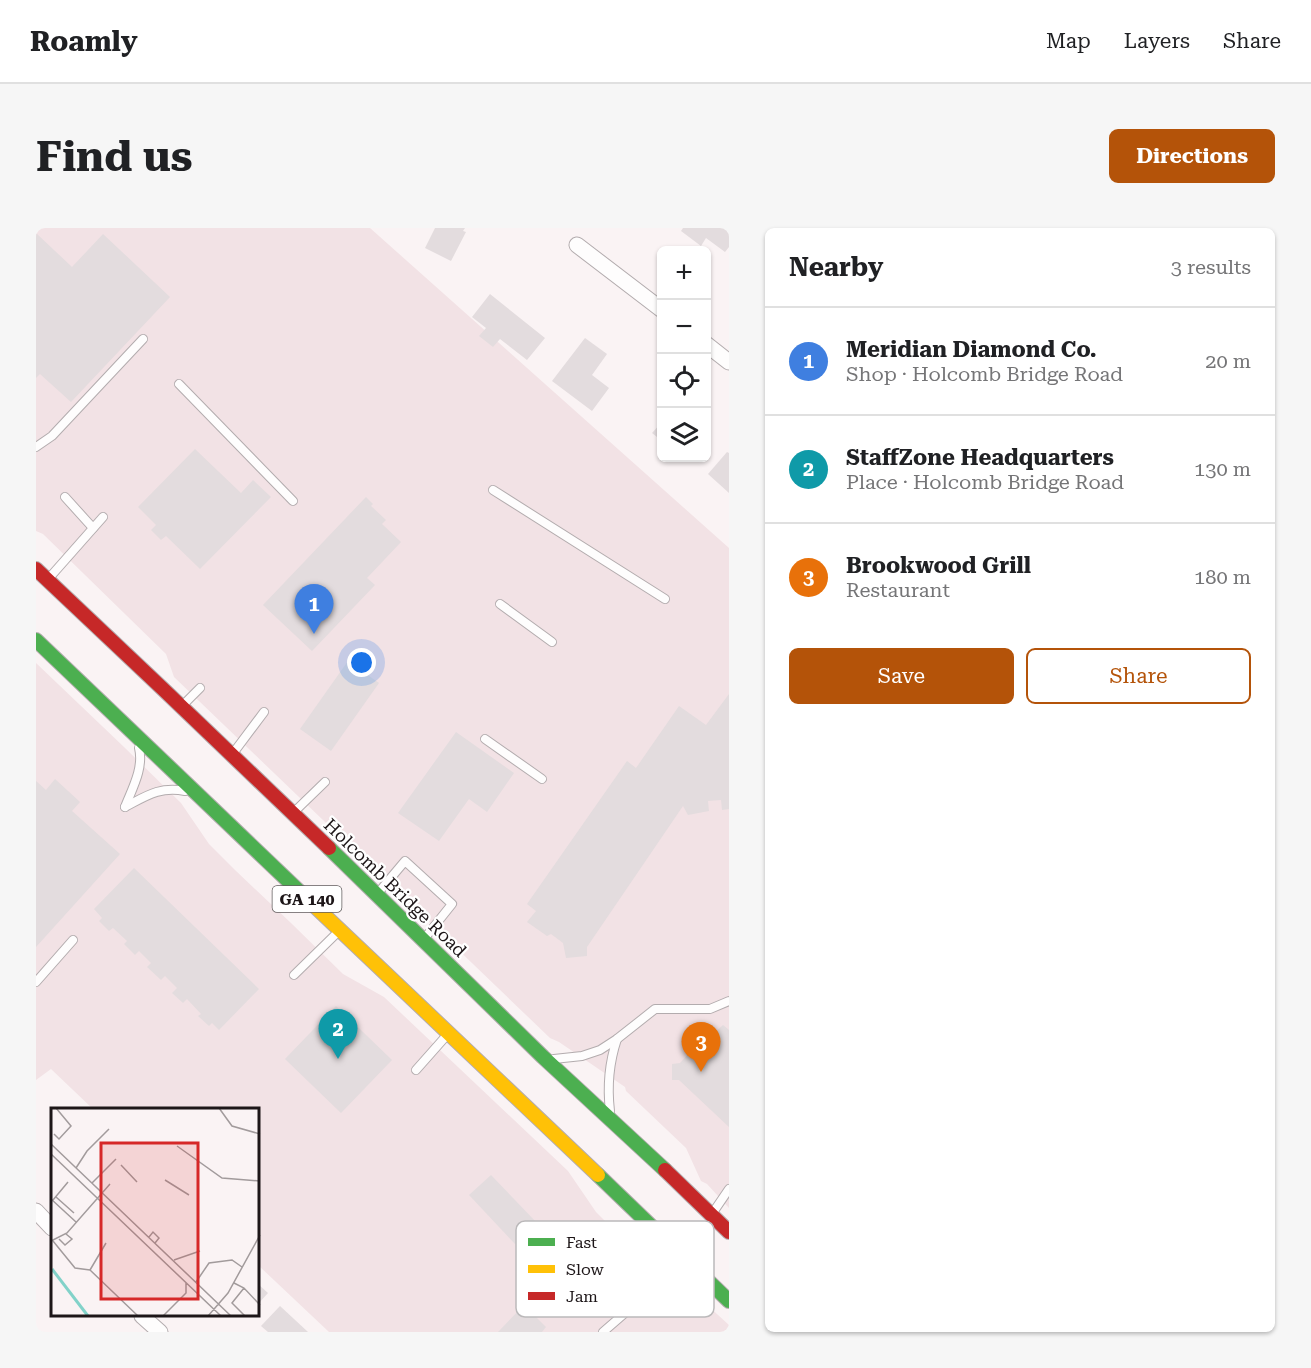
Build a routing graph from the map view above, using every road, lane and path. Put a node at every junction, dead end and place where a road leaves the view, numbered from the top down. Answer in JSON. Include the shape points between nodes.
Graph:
{"nodes":[{"id":1,"x":577,"y":245,"type":"dead end"},
{"id":2,"x":657,"y":306,"type":"edge"},
{"id":3,"x":143,"y":339,"type":"dead end"},
{"id":4,"x":711,"y":348,"type":"edge"},
{"id":5,"x":729,"y":362,"type":"edge"},
{"id":6,"x":179,"y":384,"type":"dead end"},
{"id":7,"x":36,"y":447,"type":"edge"},
{"id":8,"x":493,"y":490,"type":"dead end"},
{"id":9,"x":65,"y":497,"type":"dead end"},
{"id":10,"x":292,"y":501,"type":"dead end"},
{"id":11,"x":103,"y":517,"type":"dead end"},
{"id":12,"x":93,"y":528,"type":"junction"},
{"id":13,"x":36,"y":569,"type":"edge"},
{"id":14,"x":48,"y":580,"type":"junction"},
{"id":15,"x":36,"y":593,"type":"edge"},
{"id":16,"x":665,"y":599,"type":"dead end"},
{"id":17,"x":500,"y":604,"type":"dead end"},
{"id":18,"x":36,"y":640,"type":"edge"},
{"id":19,"x":552,"y":642,"type":"dead end"},
{"id":20,"x":200,"y":688,"type":"dead end"},
{"id":21,"x":180,"y":707,"type":"junction"},
{"id":22,"x":264,"y":712,"type":"dead end"},
{"id":23,"x":135,"y":735,"type":"junction"},
{"id":24,"x":485,"y":739,"type":"dead end"},
{"id":25,"x":231,"y":756,"type":"junction"},
{"id":26,"x":543,"y":779,"type":"dead end"},
{"id":27,"x":325,"y":782,"type":"dead end"},
{"id":28,"x":196,"y":793,"type":"junction"},
{"id":29,"x":292,"y":814,"type":"junction"},
{"id":30,"x":376,"y":894,"type":"junction"},
{"id":31,"x":339,"y":930,"type":"junction"},
{"id":32,"x":73,"y":940,"type":"dead end"},
{"id":33,"x":423,"y":940,"type":"junction"},
{"id":34,"x":294,"y":975,"type":"dead end"},
{"id":35,"x":36,"y":982,"type":"edge"},
{"id":36,"x":729,"y":1001,"type":"edge"},
{"id":37,"x":448,"y":1034,"type":"junction"},
{"id":38,"x":617,"y":1039,"type":"junction"},
{"id":39,"x":546,"y":1059,"type":"junction"},
{"id":40,"x":416,"y":1070,"type":"dead end"},
{"id":41,"x":610,"y":1118,"type":"junction"},
{"id":42,"x":729,"y":1189,"type":"edge"},
{"id":43,"x":36,"y":1211,"type":"edge"},
{"id":44,"x":711,"y":1214,"type":"junction"},
{"id":45,"x":640,"y":1215,"type":"junction"},
{"id":46,"x":641,"y":1221,"type":"edge"},
{"id":47,"x":646,"y":1221,"type":"edge"},
{"id":48,"x":51,"y":1227,"type":"edge"},
{"id":49,"x":729,"y":1232,"type":"edge"},
{"id":50,"x":714,"y":1287,"type":"edge"},
{"id":51,"x":729,"y":1301,"type":"edge"},
{"id":52,"x":143,"y":1317,"type":"edge"},
{"id":53,"x":620,"y":1317,"type":"edge"},
{"id":54,"x":160,"y":1332,"type":"edge"},
{"id":55,"x":603,"y":1332,"type":"edge"}],
"edges":[{"from":1,"to":2,"type":"street"},
{"from":3,"to":7,"type":"lane","via":[[52,436]]},
{"from":4,"to":5,"type":"street"},
{"from":6,"to":10,"type":"lane"},
{"from":8,"to":16,"type":"lane"},
{"from":9,"to":12,"type":"lane"},
{"from":11,"to":12,"type":"lane"},
{"from":12,"to":14,"type":"lane"},
{"from":13,"to":14,"type":"main road","name":"Holcomb Bridge Road","number":"GA 140"},
{"from":14,"to":15,"type":"street"},
{"from":14,"to":21,"type":"main road","name":"Holcomb Bridge Road","number":"GA 140"},
{"from":17,"to":19,"type":"lane"},
{"from":18,"to":23,"type":"main road","number":"GA 140"},
{"from":20,"to":21,"type":"lane"},
{"from":21,"to":25,"type":"main road","name":"Holcomb Bridge Road","number":"GA 140"},
{"from":22,"to":25,"type":"lane"},
{"from":23,"to":28,"type":"main road","number":"GA 140"},
{"from":23,"to":28,"type":"lane","via":[[139,768],[125,807],[166,789]]},
{"from":24,"to":26,"type":"lane"},
{"from":25,"to":29,"type":"main road","name":"Holcomb Bridge Road","number":"GA 140"},
{"from":27,"to":29,"type":"lane"},
{"from":28,"to":31,"type":"main road","number":"GA 140"},
{"from":29,"to":30,"type":"main road","name":"Holcomb Bridge Road","number":"GA 140"},
{"from":30,"to":33,"type":"main road","name":"Holcomb Bridge Road","number":"GA 140"},
{"from":30,"to":33,"type":"lane","via":[[405,861],[452,904]]},
{"from":31,"to":34,"type":"lane"},
{"from":31,"to":37,"type":"main road","number":"GA 140"},
{"from":32,"to":35,"type":"lane"},
{"from":33,"to":39,"type":"main road","name":"Holcomb Bridge Road","number":"GA 140"},
{"from":36,"to":38,"type":"lane","via":[[710,1009],[656,1009]]},
{"from":37,"to":40,"type":"lane"},
{"from":37,"to":45,"type":"main road","number":"GA 140"},
{"from":38,"to":39,"type":"lane","via":[[582,1056]]},
{"from":38,"to":41,"type":"lane","via":[[608,1090]]},
{"from":39,"to":41,"type":"main road","name":"Holcomb Bridge Road","number":"GA 140"},
{"from":41,"to":44,"type":"main road","name":"Holcomb Bridge Road","number":"GA 140"},
{"from":42,"to":44,"type":"lane"},
{"from":43,"to":48,"type":"street"},
{"from":44,"to":49,"type":"main road","name":"Holcomb Bridge Road","number":"GA 140"},
{"from":45,"to":46,"type":"lane"},
{"from":45,"to":47,"type":"main road","number":"GA 140"},
{"from":50,"to":51,"type":"main road","number":"GA 140"},
{"from":52,"to":54,"type":"street"},
{"from":53,"to":55,"type":"lane"}]}
